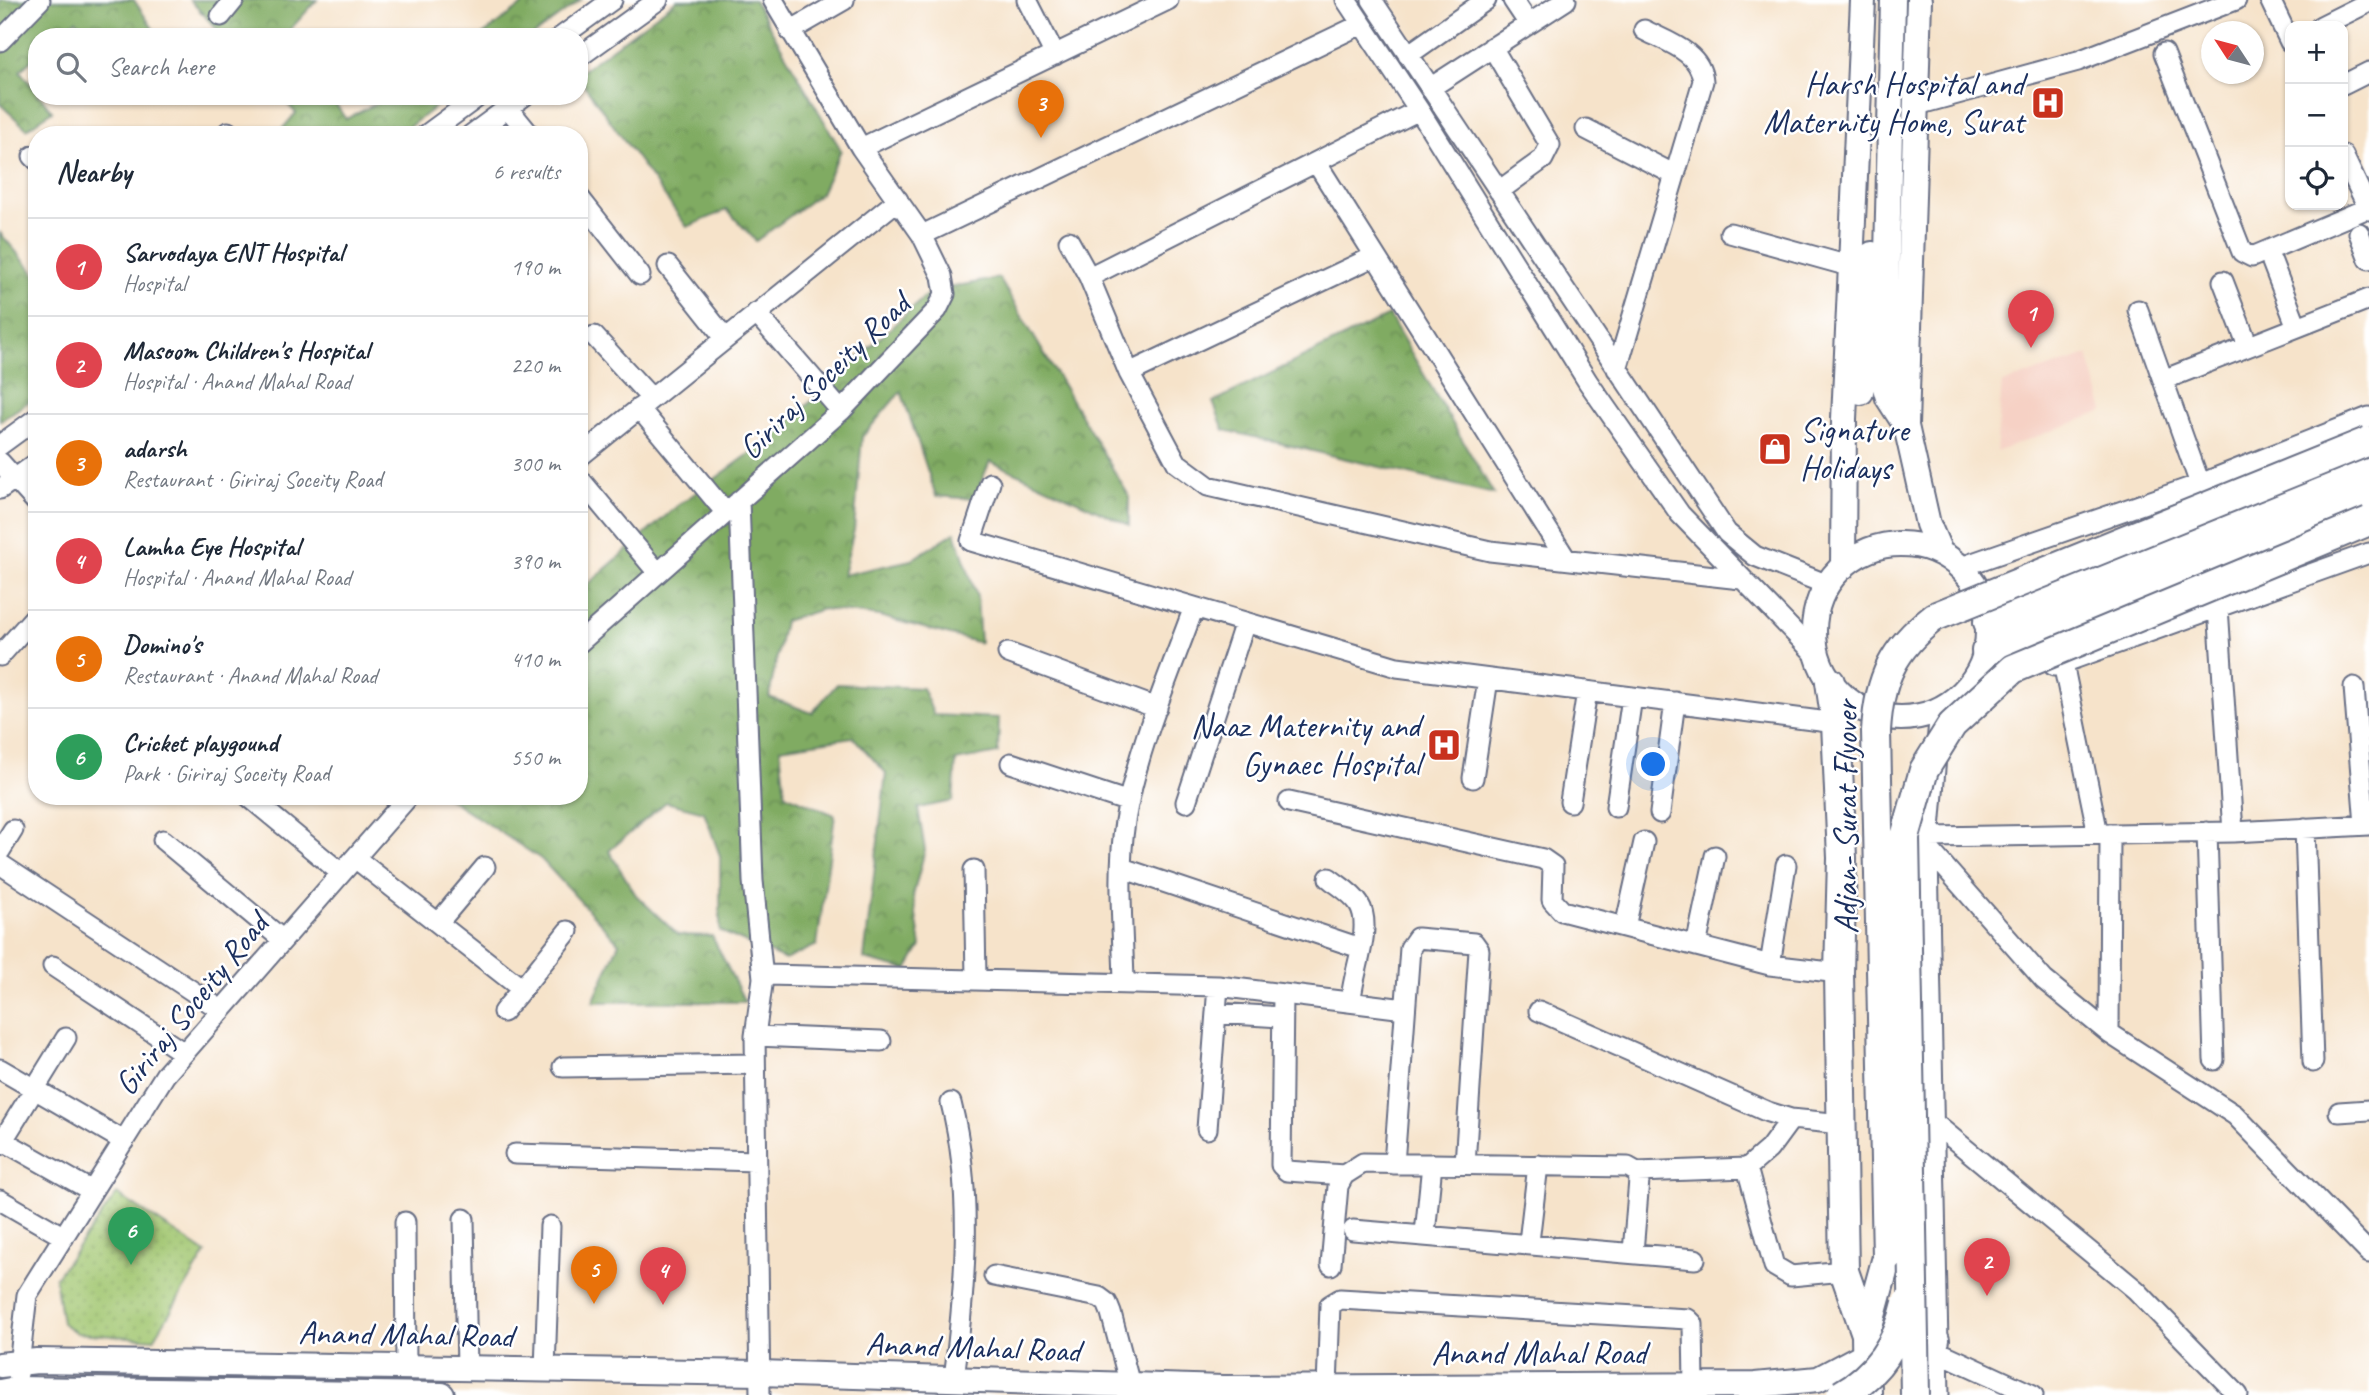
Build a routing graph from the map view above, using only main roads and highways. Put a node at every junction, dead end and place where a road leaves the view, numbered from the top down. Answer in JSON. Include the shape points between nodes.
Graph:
{"nodes":[{"id":1,"x":1893,"y":0,"type":"edge"},
{"id":2,"x":1919,"y":0,"type":"edge"},
{"id":3,"x":1865,"y":1,"type":"edge"},
{"id":4,"x":1844,"y":419,"type":"junction"},
{"id":5,"x":1906,"y":426,"type":"junction"},
{"id":6,"x":2369,"y":441,"type":"edge"},
{"id":7,"x":2369,"y":469,"type":"edge"},
{"id":8,"x":2369,"y":494,"type":"edge"},
{"id":9,"x":2369,"y":521,"type":"edge"},
{"id":10,"x":1940,"y":552,"type":"junction"},
{"id":11,"x":1835,"y":576,"type":"junction"},
{"id":12,"x":2062,"y":606,"type":"junction"},
{"id":13,"x":1988,"y":622,"type":"junction"},
{"id":14,"x":1986,"y":651,"type":"junction"},
{"id":15,"x":1824,"y":670,"type":"junction"},
{"id":16,"x":1914,"y":1273,"type":"junction"},
{"id":17,"x":1866,"y":1344,"type":"junction"},
{"id":18,"x":1937,"y":1346,"type":"road end"},
{"id":19,"x":10,"y":1363,"type":"edge"},
{"id":20,"x":760,"y":1384,"type":"edge"},
{"id":21,"x":8,"y":1391,"type":"edge"},
{"id":22,"x":433,"y":1395,"type":"edge"},
{"id":23,"x":442,"y":1395,"type":"edge"},
{"id":24,"x":1841,"y":1395,"type":"edge"},
{"id":25,"x":1867,"y":1395,"type":"edge"},
{"id":26,"x":1915,"y":1395,"type":"edge"}],
"edges":[{"from":1,"to":5,"type":"main road","via":[[1884,384]]},
{"from":2,"to":5,"type":"main road"},
{"from":3,"to":4,"type":"main road"},
{"from":3,"to":4,"type":"main road","via":[[1880,143],[1863,388]]},
{"from":4,"to":11,"type":"main road"},
{"from":5,"to":10,"type":"main road","via":[[1928,524]]},
{"from":6,"to":17,"type":"highway","name":"Adjan- Surat Flyover","bridge":true,"via":[[1934,617],[1914,633],[1892,662],[1881,688],[1876,731],[1887,1257]]},
{"from":7,"to":12,"type":"highway"},
{"from":8,"to":12,"type":"highway"},
{"from":9,"to":16,"type":"highway","name":"Adjan- Surat Flyover","bridge":true,"via":[[2013,669],[1952,725],[1924,770],[1905,837]]},
{"from":10,"to":11,"type":"main road","via":[[1915,544],[1889,544],[1864,552]]},
{"from":10,"to":13,"type":"main road","via":[[1975,583]]},
{"from":11,"to":15,"type":"main road","via":[[1817,608],[1814,633]]},
{"from":12,"to":13,"type":"highway"},
{"from":12,"to":14,"type":"highway"},
{"from":13,"to":14,"type":"main road"},
{"from":14,"to":15,"type":"main road","via":[[1963,693],[1920,716],[1870,713],[1848,701]]},
{"from":15,"to":17,"type":"highway","via":[[1836,723],[1842,859],[1839,973],[1844,1271]]},
{"from":16,"to":24,"type":"highway","bridge":true,"via":[[1901,1329],[1880,1363]]},
{"from":16,"to":26,"type":"highway","name":"Adjan- Surat Flyover","bridge":true},
{"from":17,"to":18,"type":"main road","name":"Anand Mahal Road"},
{"from":17,"to":20,"type":"main road","name":"Anand Mahal Road","via":[[1818,1379],[1755,1385],[1327,1388],[954,1379]]},
{"from":17,"to":25,"type":"highway"},
{"from":19,"to":20,"type":"main road","name":"Anand Mahal Road","via":[[545,1370]]},
{"from":21,"to":22,"type":"main road","name":"Anand Mahal Road"},
{"from":22,"to":23,"type":"main road","name":"Anand Mahal Road"}]}
